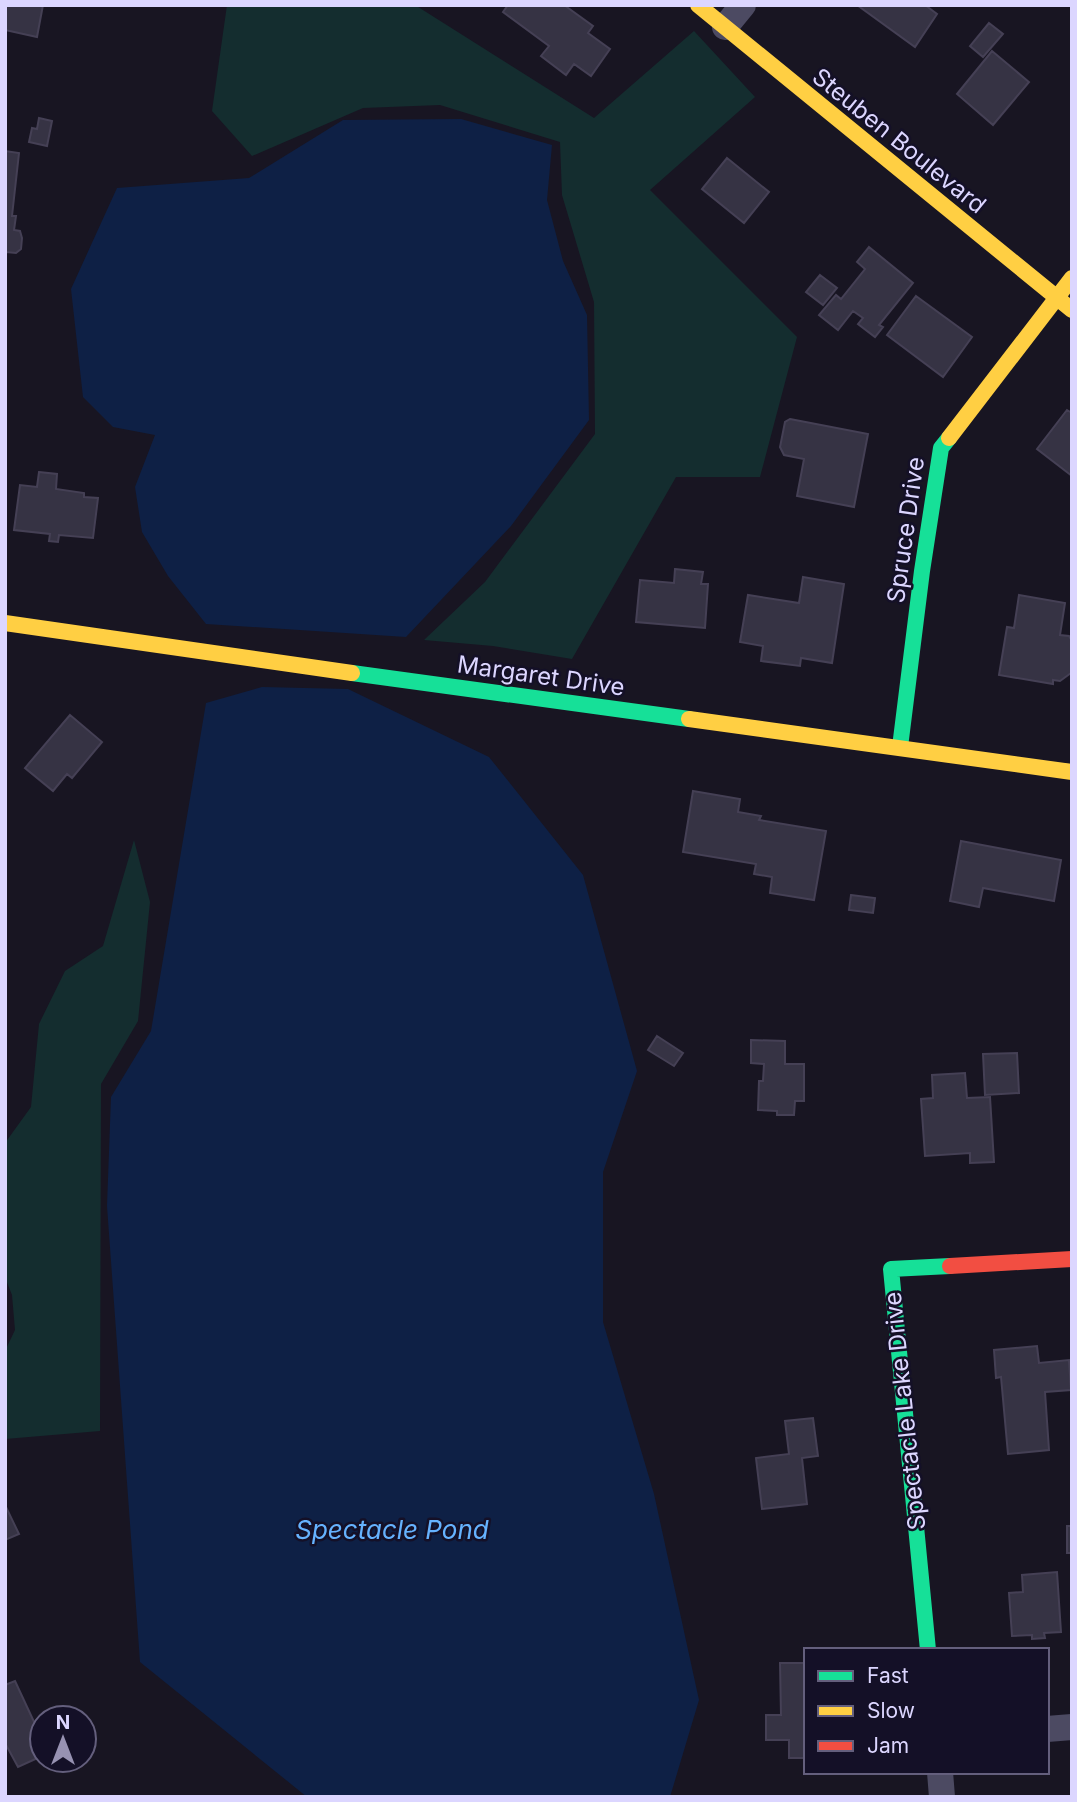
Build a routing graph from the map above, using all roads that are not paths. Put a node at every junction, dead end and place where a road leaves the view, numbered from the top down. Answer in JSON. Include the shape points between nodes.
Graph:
{"nodes":[{"id":1,"x":698,"y":5,"type":"edge"},
{"id":2,"x":743,"y":5,"type":"edge"},
{"id":3,"x":725,"y":27,"type":"junction"},
{"id":4,"x":1072,"y":278,"type":"edge"},
{"id":5,"x":1056,"y":297,"type":"junction"},
{"id":6,"x":1072,"y":310,"type":"edge"},
{"id":7,"x":5,"y":623,"type":"edge"},
{"id":8,"x":900,"y":747,"type":"junction"},
{"id":9,"x":1072,"y":772,"type":"edge"},
{"id":10,"x":1072,"y":1259,"type":"edge"},
{"id":11,"x":928,"y":1648,"type":"edge"},
{"id":12,"x":1072,"y":1727,"type":"edge"},
{"id":13,"x":1049,"y":1729,"type":"edge"},
{"id":14,"x":940,"y":1774,"type":"edge"},
{"id":15,"x":942,"y":1797,"type":"edge"}],
"edges":[{"from":1,"to":3,"type":"street","name":"Steuben Boulevard"},
{"from":2,"to":3,"type":"street"},
{"from":3,"to":5,"type":"street","name":"Steuben Boulevard"},
{"from":4,"to":5,"type":"street","name":"Spruce Drive"},
{"from":5,"to":6,"type":"street","name":"Steuben Boulevard"},
{"from":5,"to":8,"type":"street","name":"Spruce Drive","via":[[941,448]]},
{"from":7,"to":8,"type":"street","name":"Margaret Drive"},
{"from":8,"to":9,"type":"street","name":"Margaret Drive"},
{"from":10,"to":11,"type":"street","name":"Spectacle Lake Drive","via":[[891,1269]]},
{"from":12,"to":13,"type":"street"},
{"from":14,"to":15,"type":"street"}]}
